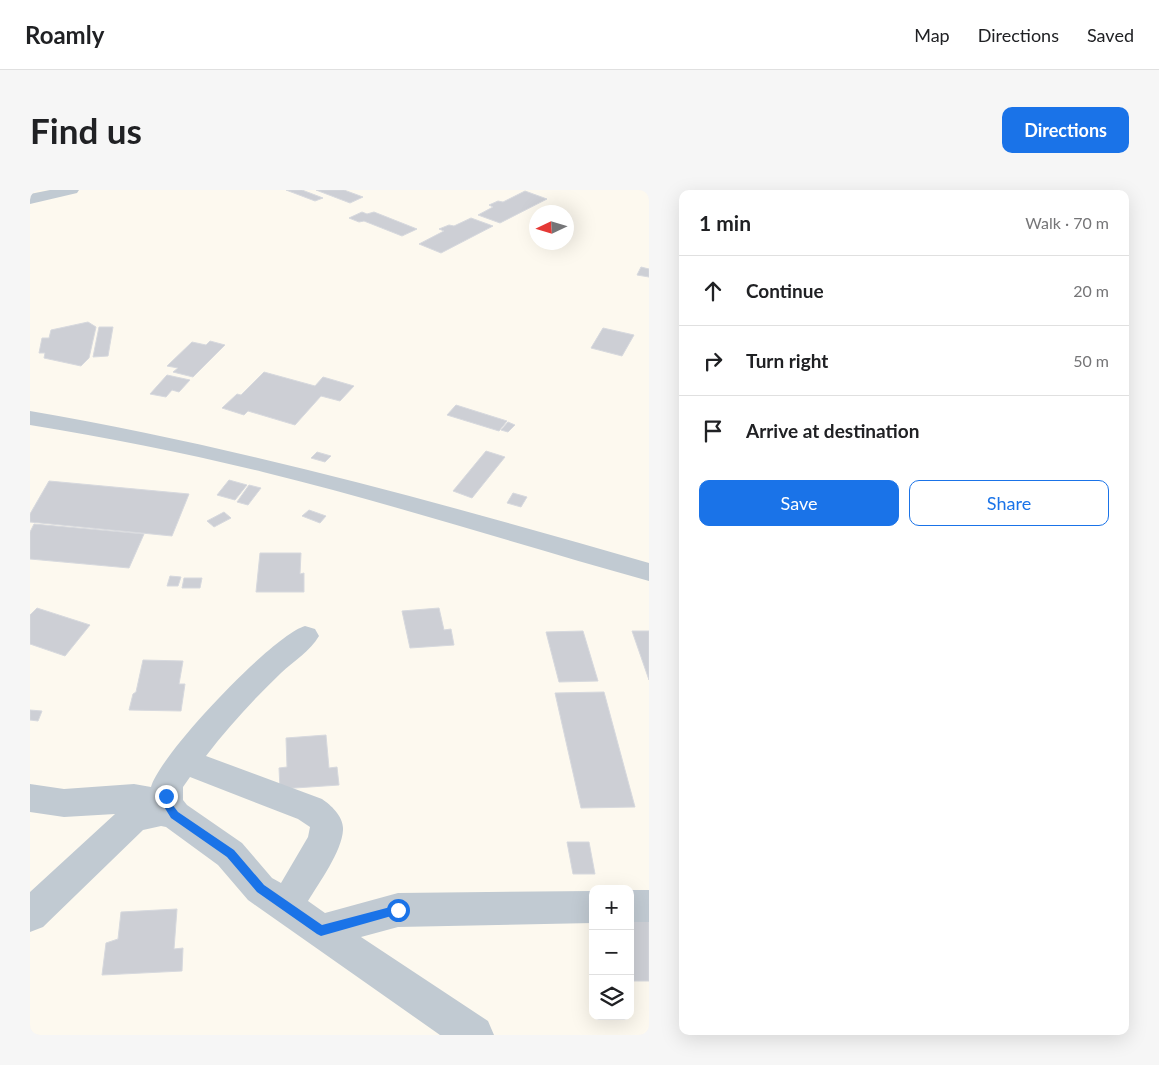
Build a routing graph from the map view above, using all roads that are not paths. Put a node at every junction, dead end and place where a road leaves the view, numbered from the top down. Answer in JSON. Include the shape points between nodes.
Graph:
{"nodes":[{"id":1,"x":71,"y":190,"type":"edge"},
{"id":2,"x":30,"y":199,"type":"edge"},
{"id":3,"x":30,"y":418,"type":"edge"},
{"id":4,"x":649,"y":572,"type":"edge"},
{"id":5,"x":305,"y":636,"type":"dead end"},
{"id":6,"x":185,"y":760,"type":"junction"},
{"id":7,"x":30,"y":798,"type":"edge"},
{"id":8,"x":175,"y":815,"type":"junction"},
{"id":9,"x":634,"y":906,"type":"edge"},
{"id":10,"x":649,"y":906,"type":"edge"},
{"id":11,"x":286,"y":907,"type":"junction"},
{"id":12,"x":589,"y":907,"type":"edge"},
{"id":13,"x":30,"y":915,"type":"edge"},
{"id":14,"x":321,"y":931,"type":"junction"},
{"id":15,"x":474,"y":1035,"type":"edge"}],
"edges":[{"from":1,"to":2,"type":"street"},
{"from":3,"to":4,"type":"street","via":[[111,430],[273,466]]},
{"from":5,"to":6,"type":"street","via":[[218,718]]},
{"from":6,"to":8,"type":"street","via":[[167,786],[167,805]]},
{"from":6,"to":11,"type":"street","via":[[310,809],[322,817],[327,828],[324,841]]},
{"from":7,"to":8,"type":"street","via":[[64,803],[134,798],[148,800]]},
{"from":8,"to":11,"type":"street","via":[[230,854],[260,889]]},
{"from":8,"to":13,"type":"street","via":[[161,812],[131,820]]},
{"from":9,"to":10,"type":"street"},
{"from":11,"to":14,"type":"street"},
{"from":12,"to":14,"type":"street","via":[[398,910]]},
{"from":14,"to":15,"type":"street"}]}
